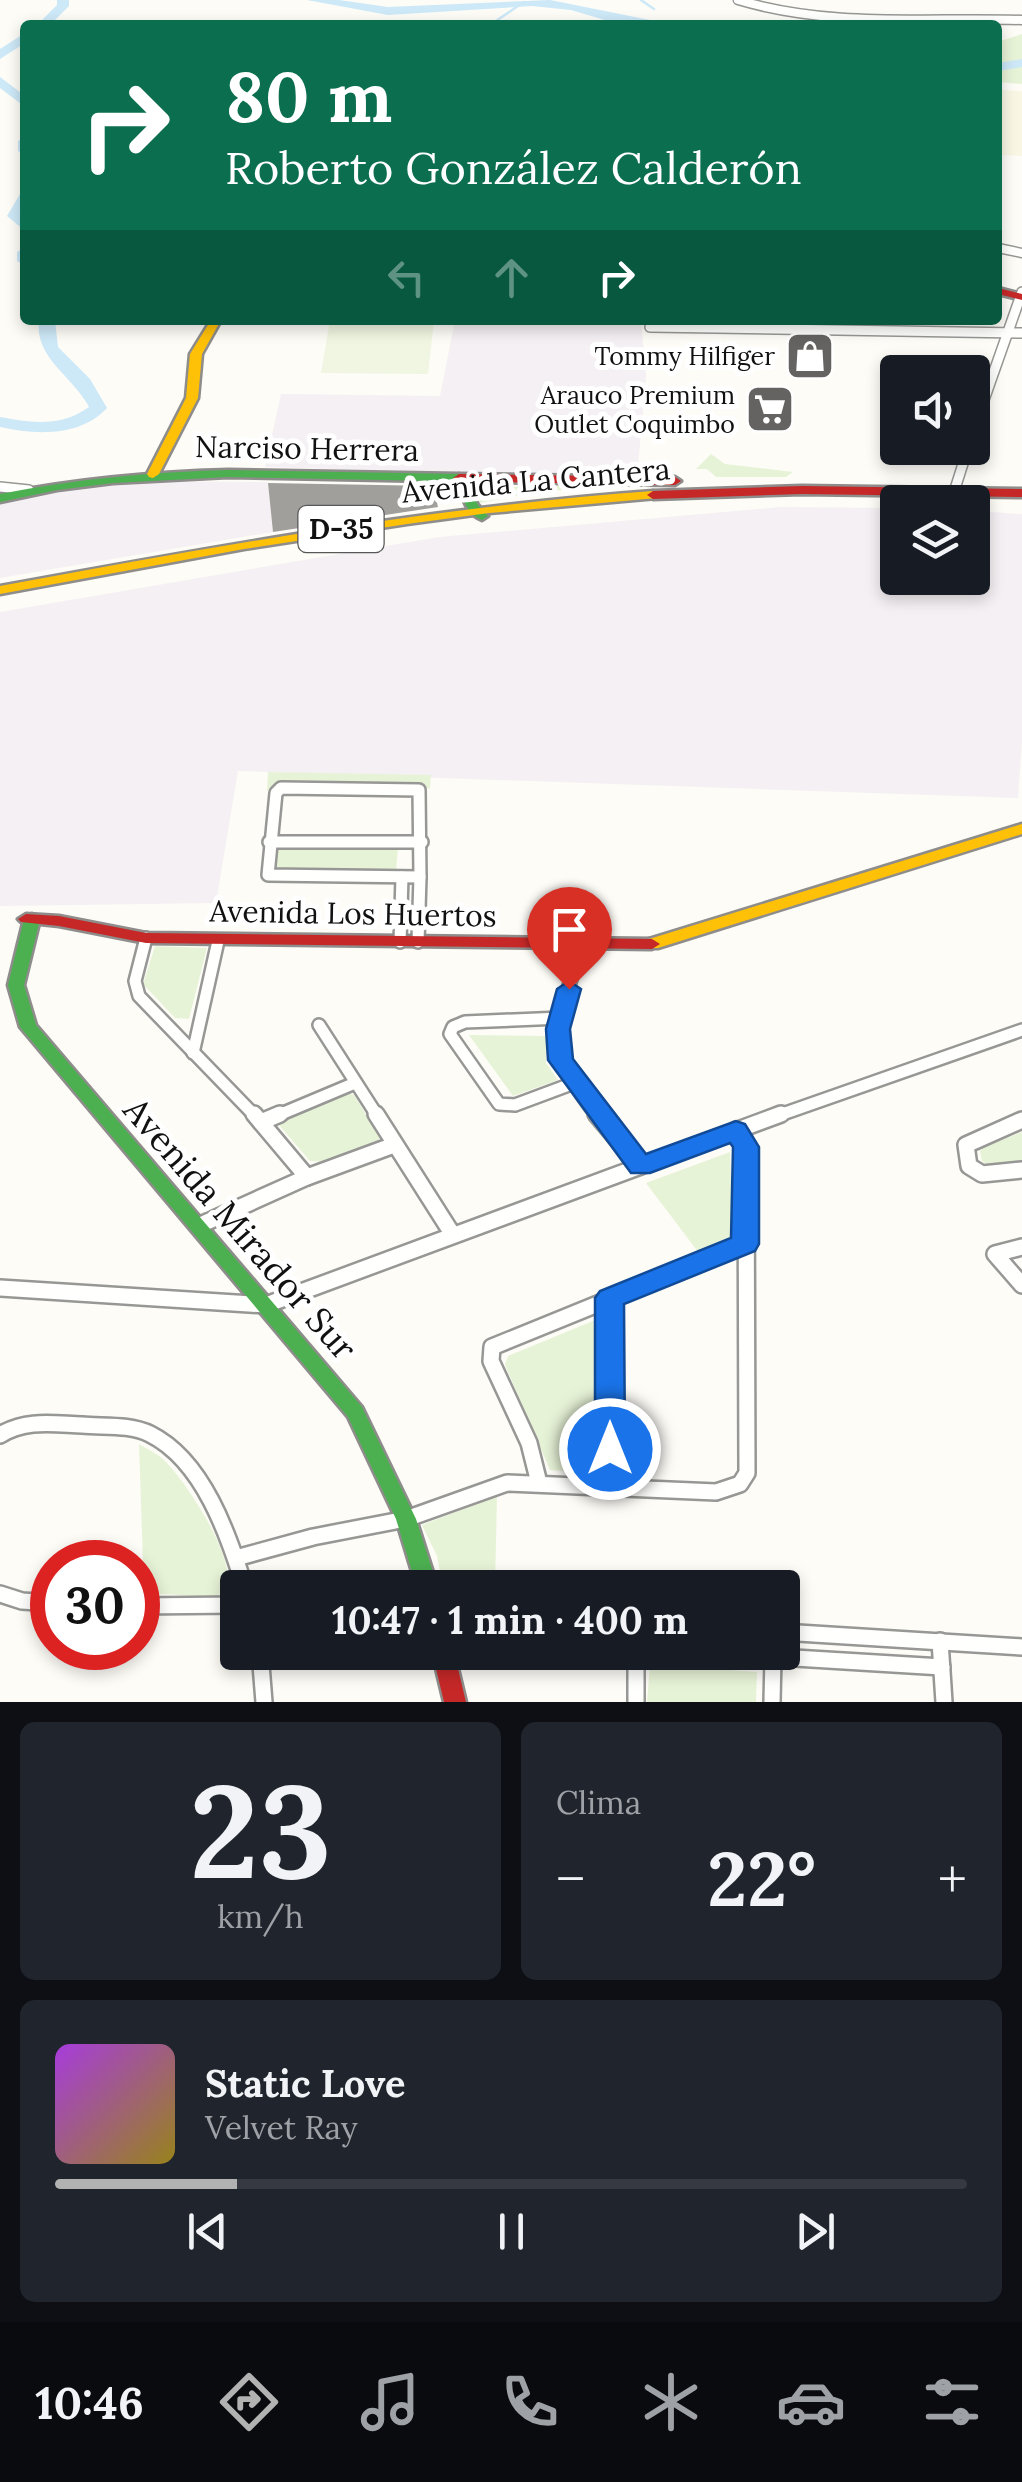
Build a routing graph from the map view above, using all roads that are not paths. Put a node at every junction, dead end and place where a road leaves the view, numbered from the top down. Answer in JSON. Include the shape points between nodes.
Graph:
{"nodes":[{"id":1,"x":738,"y":0,"type":"edge"},
{"id":2,"x":827,"y":20,"type":"edge"},
{"id":3,"x":1004,"y":236,"type":"dead end"},
{"id":4,"x":1002,"y":240,"type":"edge"},
{"id":5,"x":1021,"y":295,"type":"edge"},
{"id":6,"x":213,"y":325,"type":"edge"},
{"id":7,"x":703,"y":325,"type":"edge"},
{"id":8,"x":746,"y":325,"type":"edge"},
{"id":9,"x":833,"y":325,"type":"edge"},
{"id":10,"x":887,"y":325,"type":"edge"},
{"id":11,"x":944,"y":325,"type":"edge"},
{"id":12,"x":650,"y":327,"type":"dead end"},
{"id":13,"x":831,"y":330,"type":"junction"},
{"id":14,"x":884,"y":332,"type":"junction"},
{"id":15,"x":942,"y":333,"type":"junction"},
{"id":16,"x":1005,"y":333,"type":"junction"},
{"id":17,"x":1022,"y":333,"type":"edge"},
{"id":18,"x":990,"y":379,"type":"edge"},
{"id":19,"x":153,"y":474,"type":"junction"},
{"id":20,"x":439,"y":479,"type":"junction"},
{"id":21,"x":483,"y":480,"type":"junction"},
{"id":22,"x":675,"y":482,"type":"junction"},
{"id":23,"x":0,"y":487,"type":"edge"},
{"id":24,"x":29,"y":490,"type":"junction"},
{"id":25,"x":465,"y":490,"type":"junction"},
{"id":26,"x":730,"y":492,"type":"junction"},
{"id":27,"x":1022,"y":493,"type":"edge"},
{"id":28,"x":880,"y":495,"type":"edge"},
{"id":29,"x":990,"y":495,"type":"edge"},
{"id":30,"x":0,"y":498,"type":"edge"},
{"id":31,"x":880,"y":498,"type":"edge"},
{"id":32,"x":687,"y":499,"type":"junction"},
{"id":33,"x":990,"y":503,"type":"edge"},
{"id":34,"x":1022,"y":504,"type":"edge"},
{"id":35,"x":481,"y":515,"type":"junction"},
{"id":36,"x":0,"y":590,"type":"edge"},
{"id":37,"x":0,"y":601,"type":"edge"},
{"id":38,"x":1022,"y":829,"type":"edge"},
{"id":39,"x":270,"y":842,"type":"junction"},
{"id":40,"x":422,"y":842,"type":"junction"},
{"id":41,"x":402,"y":877,"type":"junction"},
{"id":42,"x":420,"y":877,"type":"junction"},
{"id":43,"x":29,"y":919,"type":"joint"},
{"id":44,"x":146,"y":938,"type":"junction"},
{"id":45,"x":218,"y":941,"type":"junction"},
{"id":46,"x":400,"y":942,"type":"junction"},
{"id":47,"x":418,"y":942,"type":"junction"},
{"id":48,"x":582,"y":945,"type":"junction"},
{"id":49,"x":561,"y":1018,"type":"junction"},
{"id":50,"x":200,"y":1024,"type":"junction"},
{"id":51,"x":319,"y":1025,"type":"dead end"},
{"id":52,"x":169,"y":1028,"type":"junction"},
{"id":53,"x":1022,"y":1030,"type":"edge"},
{"id":54,"x":193,"y":1053,"type":"junction"},
{"id":55,"x":355,"y":1083,"type":"junction"},
{"id":56,"x":574,"y":1083,"type":"junction"},
{"id":57,"x":1022,"y":1120,"type":"edge"},
{"id":58,"x":261,"y":1122,"type":"junction"},
{"id":59,"x":736,"y":1130,"type":"junction"},
{"id":60,"x":394,"y":1145,"type":"junction"},
{"id":61,"x":640,"y":1166,"type":"junction"},
{"id":62,"x":1022,"y":1170,"type":"edge"},
{"id":63,"x":308,"y":1177,"type":"junction"},
{"id":64,"x":198,"y":1226,"type":"junction"},
{"id":65,"x":453,"y":1235,"type":"junction"},
{"id":66,"x":745,"y":1244,"type":"junction"},
{"id":67,"x":1022,"y":1247,"type":"edge"},
{"id":68,"x":1022,"y":1286,"type":"edge"},
{"id":69,"x":0,"y":1288,"type":"edge"},
{"id":70,"x":610,"y":1298,"type":"junction"},
{"id":71,"x":266,"y":1305,"type":"junction"},
{"id":72,"x":0,"y":1435,"type":"edge"},
{"id":73,"x":538,"y":1483,"type":"junction"},
{"id":74,"x":610,"y":1486,"type":"junction"},
{"id":75,"x":406,"y":1519,"type":"junction"},
{"id":76,"x":236,"y":1558,"type":"junction"},
{"id":77,"x":240,"y":1570,"type":"edge"},
{"id":78,"x":422,"y":1570,"type":"edge"},
{"id":79,"x":0,"y":1594,"type":"edge"},
{"id":80,"x":30,"y":1602,"type":"edge"},
{"id":81,"x":220,"y":1605,"type":"edge"},
{"id":82,"x":160,"y":1606,"type":"edge"},
{"id":83,"x":800,"y":1633,"type":"edge"},
{"id":84,"x":940,"y":1641,"type":"junction"},
{"id":85,"x":1022,"y":1647,"type":"edge"},
{"id":86,"x":800,"y":1659,"type":"edge"},
{"id":87,"x":942,"y":1667,"type":"junction"},
{"id":88,"x":261,"y":1670,"type":"edge"},
{"id":89,"x":447,"y":1670,"type":"edge"},
{"id":90,"x":636,"y":1670,"type":"edge"},
{"id":91,"x":773,"y":1670,"type":"edge"},
{"id":92,"x":264,"y":1702,"type":"edge"},
{"id":93,"x":455,"y":1702,"type":"edge"},
{"id":94,"x":636,"y":1702,"type":"edge"},
{"id":95,"x":772,"y":1702,"type":"edge"},
{"id":96,"x":944,"y":1702,"type":"edge"}],
"edges":[{"from":1,"to":2,"type":"street"},
{"from":3,"to":4,"type":"street"},
{"from":5,"to":16,"type":"street"},
{"from":6,"to":19,"type":"main road","via":[[196,354],[192,398]]},
{"from":7,"to":12,"type":"street"},
{"from":8,"to":13,"type":"street"},
{"from":9,"to":13,"type":"street"},
{"from":10,"to":14,"type":"street"},
{"from":11,"to":15,"type":"street"},
{"from":13,"to":14,"type":"street"},
{"from":14,"to":15,"type":"street"},
{"from":15,"to":16,"type":"street"},
{"from":16,"to":17,"type":"street"},
{"from":16,"to":18,"type":"street"},
{"from":19,"to":20,"type":"main road","name":"Narciso Herrera"},
{"from":19,"to":24,"type":"main road","name":"Narciso Herrera"},
{"from":20,"to":21,"type":"main road","name":"Narciso Herrera"},
{"from":20,"to":25,"type":"main road"},
{"from":21,"to":22,"type":"main road","name":"Narciso Herrera"},
{"from":21,"to":25,"type":"main road"},
{"from":22,"to":26,"type":"main road","name":"Narciso Herrera"},
{"from":22,"to":32,"type":"main road","via":[[684,486]]},
{"from":23,"to":24,"type":"street"},
{"from":24,"to":30,"type":"main road","name":"Narciso Herrera"},
{"from":25,"to":35,"type":"main road"},
{"from":26,"to":28,"type":"main road","name":"Avenida La Cantera","number":"D-35"},
{"from":26,"to":32,"type":"main road","name":"Avenida La Cantera","number":"D-35"},
{"from":27,"to":29,"type":"main road","name":"Avenida La Cantera","number":"D-35"},
{"from":31,"to":32,"type":"main road","name":"Avenida La Cantera","number":"D-35"},
{"from":32,"to":35,"type":"main road","name":"Avenida La Cantera","number":"D-35"},
{"from":33,"to":34,"type":"main road"},
{"from":35,"to":36,"type":"main road","name":"Avenida La Cantera","number":"D-35","via":[[304,535]]},
{"from":35,"to":37,"type":"main road","name":"Avenida La Cantera","number":"D-35"},
{"from":38,"to":48,"type":"main road","name":"Avenida Los Huertos","via":[[679,940]]},
{"from":39,"to":40,"type":"street"},
{"from":39,"to":40,"type":"street","via":[[276,793],[284,787],[415,788],[422,794]]},
{"from":39,"to":41,"type":"street","via":[[270,876]]},
{"from":40,"to":42,"type":"street"},
{"from":41,"to":42,"type":"street"},
{"from":41,"to":46,"type":"street"},
{"from":42,"to":47,"type":"street"},
{"from":43,"to":44,"type":"main road","name":"Avenida Los Huertos"},
{"from":43,"to":64,"type":"main road","name":"Avenida Mirador Sur","via":[[15,1000],[28,1027]]},
{"from":44,"to":45,"type":"main road","name":"Avenida Los Huertos"},
{"from":44,"to":52,"type":"street","via":[[135,986]]},
{"from":45,"to":46,"type":"main road","name":"Avenida Los Huertos"},
{"from":45,"to":50,"type":"street"},
{"from":46,"to":47,"type":"main road","name":"Avenida Los Huertos"},
{"from":47,"to":48,"type":"main road","name":"Avenida Los Huertos"},
{"from":48,"to":49,"type":"street"},
{"from":49,"to":56,"type":"street","via":[[558,1050]]},
{"from":49,"to":56,"type":"street","via":[[465,1022],[450,1034],[500,1104]]},
{"from":50,"to":52,"type":"street"},
{"from":50,"to":54,"type":"street"},
{"from":51,"to":55,"type":"street"},
{"from":52,"to":54,"type":"street"},
{"from":53,"to":59,"type":"street"},
{"from":54,"to":58,"type":"street"},
{"from":55,"to":58,"type":"street"},
{"from":55,"to":60,"type":"street"},
{"from":56,"to":61,"type":"street"},
{"from":57,"to":62,"type":"street","via":[[973,1139],[964,1159],[985,1174]]},
{"from":58,"to":63,"type":"street"},
{"from":59,"to":61,"type":"street"},
{"from":59,"to":66,"type":"street","via":[[746,1147]]},
{"from":60,"to":63,"type":"street"},
{"from":60,"to":65,"type":"street"},
{"from":61,"to":65,"type":"street"},
{"from":63,"to":64,"type":"street"},
{"from":64,"to":71,"type":"main road","name":"Avenida Mirador Sur"},
{"from":65,"to":71,"type":"street"},
{"from":66,"to":70,"type":"street"},
{"from":66,"to":74,"type":"street","via":[[744,1480],[716,1492]]},
{"from":67,"to":68,"type":"street","via":[[998,1254]]},
{"from":69,"to":71,"type":"street"},
{"from":70,"to":73,"type":"street","via":[[507,1338],[491,1351],[530,1443]]},
{"from":70,"to":74,"type":"street"},
{"from":71,"to":75,"type":"main road","name":"Avenida Mirador Sur","via":[[356,1412]]},
{"from":72,"to":76,"type":"street","via":[[36,1422],[156,1437],[205,1493]]},
{"from":73,"to":74,"type":"street"},
{"from":73,"to":75,"type":"street","via":[[492,1486]]},
{"from":75,"to":76,"type":"street"},
{"from":75,"to":78,"type":"main road","name":"Avenida Mirador Sur"},
{"from":76,"to":77,"type":"street"},
{"from":79,"to":80,"type":"street"},
{"from":81,"to":82,"type":"street"},
{"from":83,"to":84,"type":"street"},
{"from":84,"to":85,"type":"street"},
{"from":84,"to":87,"type":"street"},
{"from":86,"to":87,"type":"street"},
{"from":87,"to":96,"type":"street"},
{"from":88,"to":92,"type":"street"},
{"from":89,"to":93,"type":"main road"},
{"from":90,"to":94,"type":"street"},
{"from":91,"to":95,"type":"street"}]}
